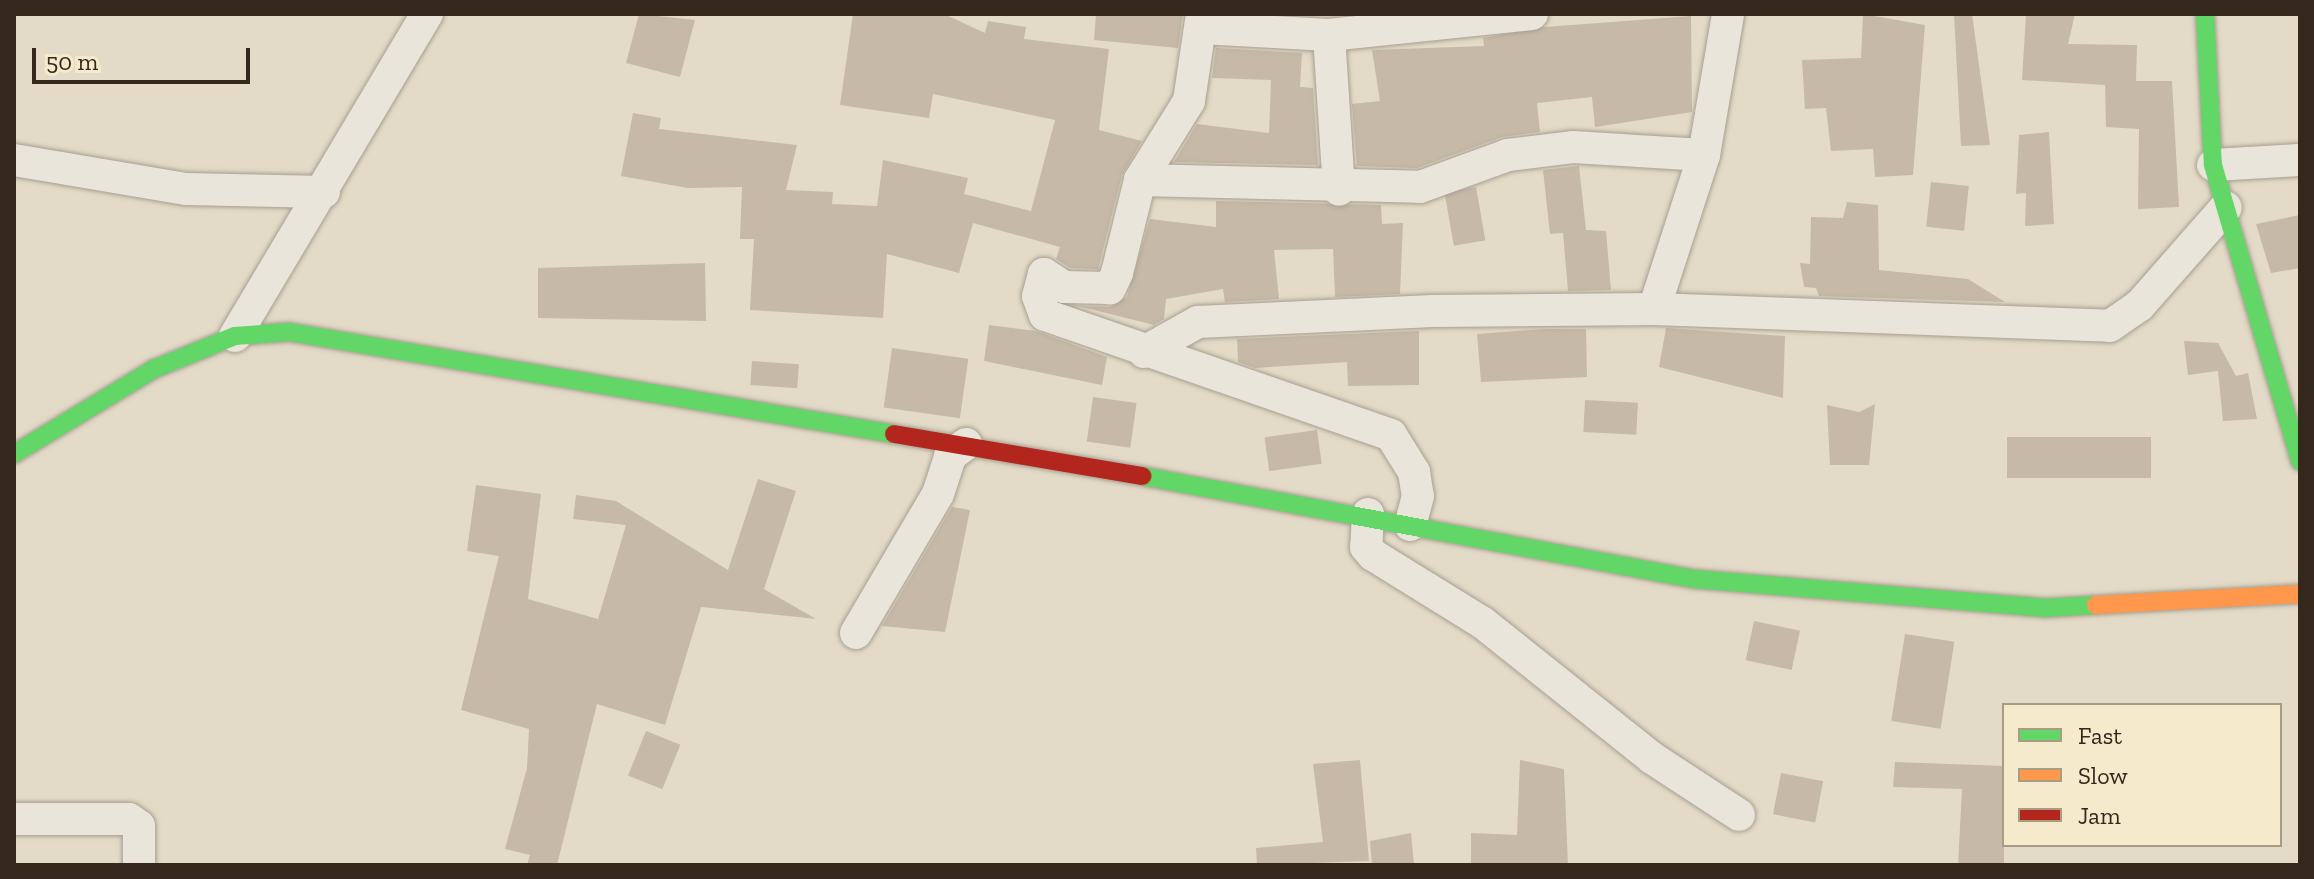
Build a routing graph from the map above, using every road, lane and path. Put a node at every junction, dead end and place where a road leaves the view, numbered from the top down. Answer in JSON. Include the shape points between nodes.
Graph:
{"nodes":[{"id":1,"x":427,"y":14,"type":"edge"},
{"id":2,"x":1511,"y":14,"type":"edge"},
{"id":3,"x":1532,"y":14,"type":"edge"},
{"id":4,"x":1728,"y":14,"type":"edge"},
{"id":5,"x":2205,"y":14,"type":"edge"},
{"id":6,"x":1202,"y":21,"type":"edge"},
{"id":7,"x":1329,"y":35,"type":"junction"},
{"id":8,"x":1704,"y":155,"type":"junction"},
{"id":9,"x":14,"y":160,"type":"edge"},
{"id":10,"x":2300,"y":160,"type":"edge"},
{"id":11,"x":2213,"y":165,"type":"junction"},
{"id":12,"x":1140,"y":180,"type":"junction"},
{"id":13,"x":1339,"y":190,"type":"junction"},
{"id":14,"x":324,"y":192,"type":"junction"},
{"id":15,"x":2226,"y":207,"type":"junction"},
{"id":16,"x":1654,"y":309,"type":"junction"},
{"id":17,"x":235,"y":336,"type":"junction"},
{"id":18,"x":1144,"y":352,"type":"junction"},
{"id":19,"x":966,"y":444,"type":"junction"},
{"id":20,"x":14,"y":454,"type":"edge"},
{"id":21,"x":2300,"y":461,"type":"edge"},
{"id":22,"x":1368,"y":514,"type":"junction"},
{"id":23,"x":1410,"y":525,"type":"junction"},
{"id":24,"x":2300,"y":594,"type":"edge"},
{"id":25,"x":856,"y":633,"type":"dead end"},
{"id":26,"x":1739,"y":815,"type":"dead end"},
{"id":27,"x":14,"y":819,"type":"edge"},
{"id":28,"x":139,"y":865,"type":"edge"}],
"edges":[{"from":1,"to":14,"type":"street"},
{"from":2,"to":3,"type":"street"},
{"from":2,"to":7,"type":"street"},
{"from":4,"to":8,"type":"street"},
{"from":5,"to":11,"type":"street"},
{"from":6,"to":7,"type":"street"},
{"from":6,"to":12,"type":"street","via":[[1189,101]]},
{"from":7,"to":13,"type":"street"},
{"from":8,"to":13,"type":"street","via":[[1573,147],[1508,155],[1420,187]]},
{"from":8,"to":16,"type":"street"},
{"from":9,"to":14,"type":"street","via":[[186,189]]},
{"from":10,"to":11,"type":"street"},
{"from":11,"to":15,"type":"street"},
{"from":12,"to":13,"type":"street"},
{"from":12,"to":18,"type":"street","via":[[1110,288],[1064,287],[1044,274],[1038,296],[1045,315]]},
{"from":14,"to":17,"type":"street"},
{"from":15,"to":16,"type":"street","via":[[2140,305],[2110,326]]},
{"from":15,"to":21,"type":"street"},
{"from":16,"to":18,"type":"street","via":[[1198,322]]},
{"from":17,"to":19,"type":"street","via":[[373,341]]},
{"from":17,"to":20,"type":"street","via":[[154,369]]},
{"from":18,"to":23,"type":"street","via":[[1391,435],[1414,472],[1418,496]]},
{"from":19,"to":22,"type":"street"},
{"from":19,"to":25,"type":"street","via":[[950,456],[938,494]]},
{"from":22,"to":23,"type":"street"},
{"from":22,"to":26,"type":"street","via":[[1366,547],[1373,555],[1483,623],[1652,758]]},
{"from":23,"to":24,"type":"street","via":[[1694,579],[1875,597],[2044,608]]},
{"from":27,"to":28,"type":"street","via":[[129,819],[139,826]]}]}
